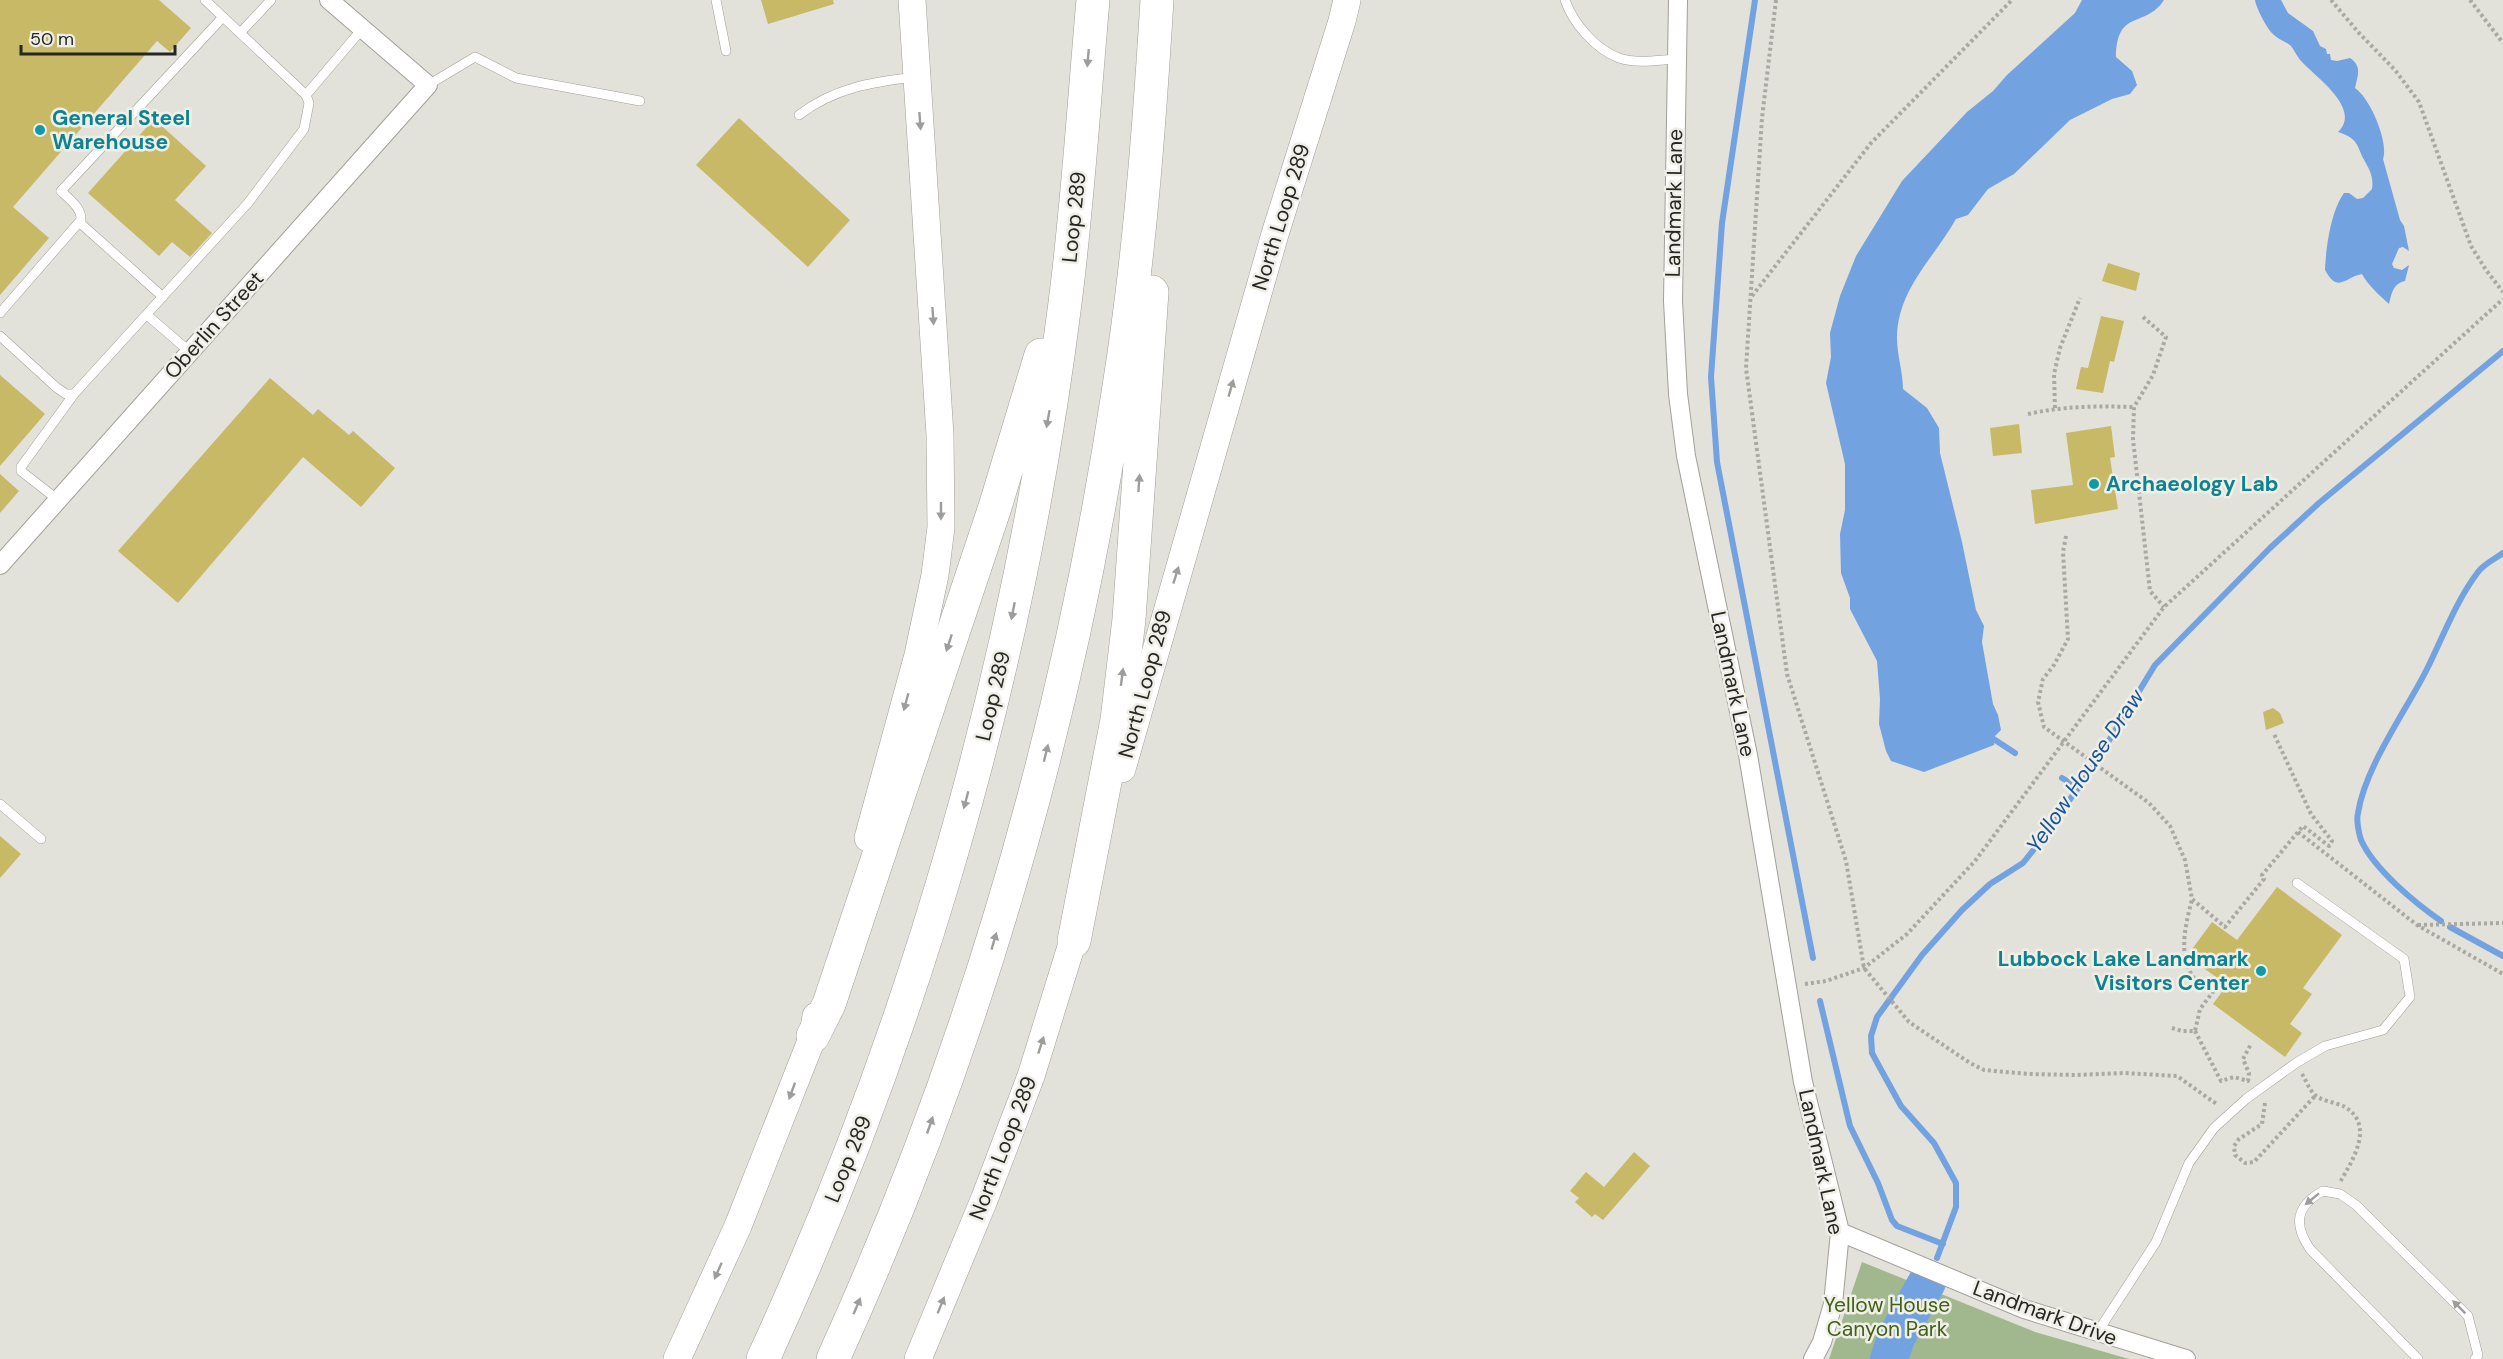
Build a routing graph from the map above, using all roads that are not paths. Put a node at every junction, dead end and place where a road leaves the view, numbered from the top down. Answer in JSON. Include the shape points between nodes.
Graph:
{"nodes":[{"id":1,"x":206,"y":0,"type":"edge"},
{"id":2,"x":272,"y":0,"type":"edge"},
{"id":3,"x":329,"y":0,"type":"edge"},
{"id":4,"x":716,"y":0,"type":"edge"},
{"id":5,"x":912,"y":0,"type":"edge"},
{"id":6,"x":1092,"y":0,"type":"edge"},
{"id":7,"x":1347,"y":0,"type":"edge"},
{"id":8,"x":1565,"y":0,"type":"edge"},
{"id":9,"x":1678,"y":0,"type":"edge"},
{"id":10,"x":1157,"y":14,"type":"edge"},
{"id":11,"x":224,"y":17,"type":"junction"},
{"id":12,"x":363,"y":28,"type":"junction"},
{"id":13,"x":240,"y":33,"type":"junction"},
{"id":14,"x":726,"y":51,"type":"dead end"},
{"id":15,"x":1676,"y":59,"type":"junction"},
{"id":16,"x":917,"y":77,"type":"junction"},
{"id":17,"x":428,"y":85,"type":"junction"},
{"id":18,"x":306,"y":95,"type":"junction"},
{"id":19,"x":640,"y":101,"type":"dead end"},
{"id":20,"x":799,"y":115,"type":"dead end"},
{"id":21,"x":1078,"y":183,"type":"junction"},
{"id":22,"x":79,"y":222,"type":"junction"},
{"id":23,"x":163,"y":297,"type":"junction"},
{"id":24,"x":0,"y":313,"type":"edge"},
{"id":25,"x":147,"y":315,"type":"junction"},
{"id":26,"x":0,"y":336,"type":"edge"},
{"id":27,"x":190,"y":352,"type":"junction"},
{"id":28,"x":74,"y":394,"type":"junction"},
{"id":29,"x":58,"y":500,"type":"junction"},
{"id":30,"x":0,"y":565,"type":"edge"},
{"id":31,"x":0,"y":804,"type":"edge"},
{"id":32,"x":41,"y":839,"type":"dead end"},
{"id":33,"x":2296,"y":883,"type":"dead end"},
{"id":34,"x":1074,"y":941,"type":"junction"},
{"id":35,"x":813,"y":1036,"type":"junction"},
{"id":36,"x":1840,"y":1232,"type":"junction"},
{"id":37,"x":2097,"y":1333,"type":"junction"},
{"id":38,"x":677,"y":1359,"type":"edge"},
{"id":39,"x":763,"y":1359,"type":"edge"},
{"id":40,"x":833,"y":1359,"type":"edge"},
{"id":41,"x":918,"y":1359,"type":"edge"},
{"id":42,"x":1814,"y":1359,"type":"edge"},
{"id":43,"x":2186,"y":1359,"type":"edge"},
{"id":44,"x":2418,"y":1359,"type":"edge"},
{"id":45,"x":2475,"y":1359,"type":"edge"}],
"edges":[{"from":1,"to":11,"type":"lane"},
{"from":2,"to":13,"type":"lane"},
{"from":3,"to":12,"type":"street"},
{"from":4,"to":14,"type":"lane"},
{"from":5,"to":16,"type":"main road"},
{"from":6,"to":21,"type":"highway","name":"Loop 289","one_way":true},
{"from":34,"to":7,"type":"main road","name":"North Loop 289","one_way":true,"via":[[1168,599]]},
{"from":8,"to":15,"type":"lane","via":[[1570,14],[1592,40],[1618,57],[1642,61]]},
{"from":9,"to":15,"type":"street","name":"Landmark Lane"},
{"from":34,"to":10,"type":"highway","one_way":true,"via":[[1117,720],[1129,619],[1154,246]]},
{"from":40,"to":10,"type":"highway","one_way":true,"via":[[928,1131],[991,950],[1048,746],[1078,616],[1119,392],[1134,279]]},
{"from":11,"to":13,"type":"lane"},
{"from":11,"to":22,"type":"lane","via":[[61,191],[77,208]]},
{"from":12,"to":17,"type":"street"},
{"from":12,"to":18,"type":"lane"},
{"from":13,"to":18,"type":"lane"},
{"from":15,"to":36,"type":"street","name":"Landmark Lane","via":[[1673,301],[1677,394],[1686,456],[1748,755],[1803,1082]]},
{"from":16,"to":20,"type":"lane","via":[[869,82],[817,101]]},
{"from":16,"to":35,"type":"main road","one_way":true,"via":[[940,435],[941,527],[918,655],[878,807],[819,1000]]},
{"from":17,"to":19,"type":"lane","via":[[475,57],[516,78]]},
{"from":17,"to":27,"type":"street","name":"Oberlin Street"},
{"from":18,"to":23,"type":"lane","via":[[309,103],[304,129],[248,203]]},
{"from":21,"to":35,"type":"highway","one_way":true,"via":[[1045,340],[995,507],[829,1004]]},
{"from":21,"to":39,"type":"highway","name":"Loop 289","one_way":true,"via":[[1065,303],[1039,475],[981,747],[918,964],[873,1094]]},
{"from":22,"to":23,"type":"lane"},
{"from":22,"to":24,"type":"lane"},
{"from":23,"to":25,"type":"lane"},
{"from":25,"to":27,"type":"lane"},
{"from":25,"to":28,"type":"lane"},
{"from":26,"to":28,"type":"lane","via":[[57,388]]},
{"from":27,"to":29,"type":"street","name":"Oberlin Street"},
{"from":28,"to":29,"type":"lane","via":[[21,466],[21,471]]},
{"from":29,"to":30,"type":"street","name":"Oberlin Street"},
{"from":31,"to":32,"type":"lane"},
{"from":33,"to":37,"type":"lane","via":[[2404,959],[2410,997],[2383,1030],[2325,1047],[2296,1063],[2214,1128],[2189,1163],[2156,1242]]},
{"from":41,"to":34,"type":"main road","name":"North Loop 289","one_way":true,"via":[[1027,1086]]},
{"from":35,"to":38,"type":"main road","one_way":true,"via":[[738,1226]]},
{"from":36,"to":37,"type":"street","name":"Landmark Drive","via":[[2013,1305]]},
{"from":36,"to":42,"type":"street","name":"Landmark Lane","via":[[1833,1304]]},
{"from":37,"to":43,"type":"street","name":"Landmark Drive"},
{"from":45,"to":44,"type":"lane","one_way":true,"via":[[2478,1355],[2468,1317],[2356,1205],[2323,1191],[2311,1197],[2302,1208],[2301,1236]]}]}
